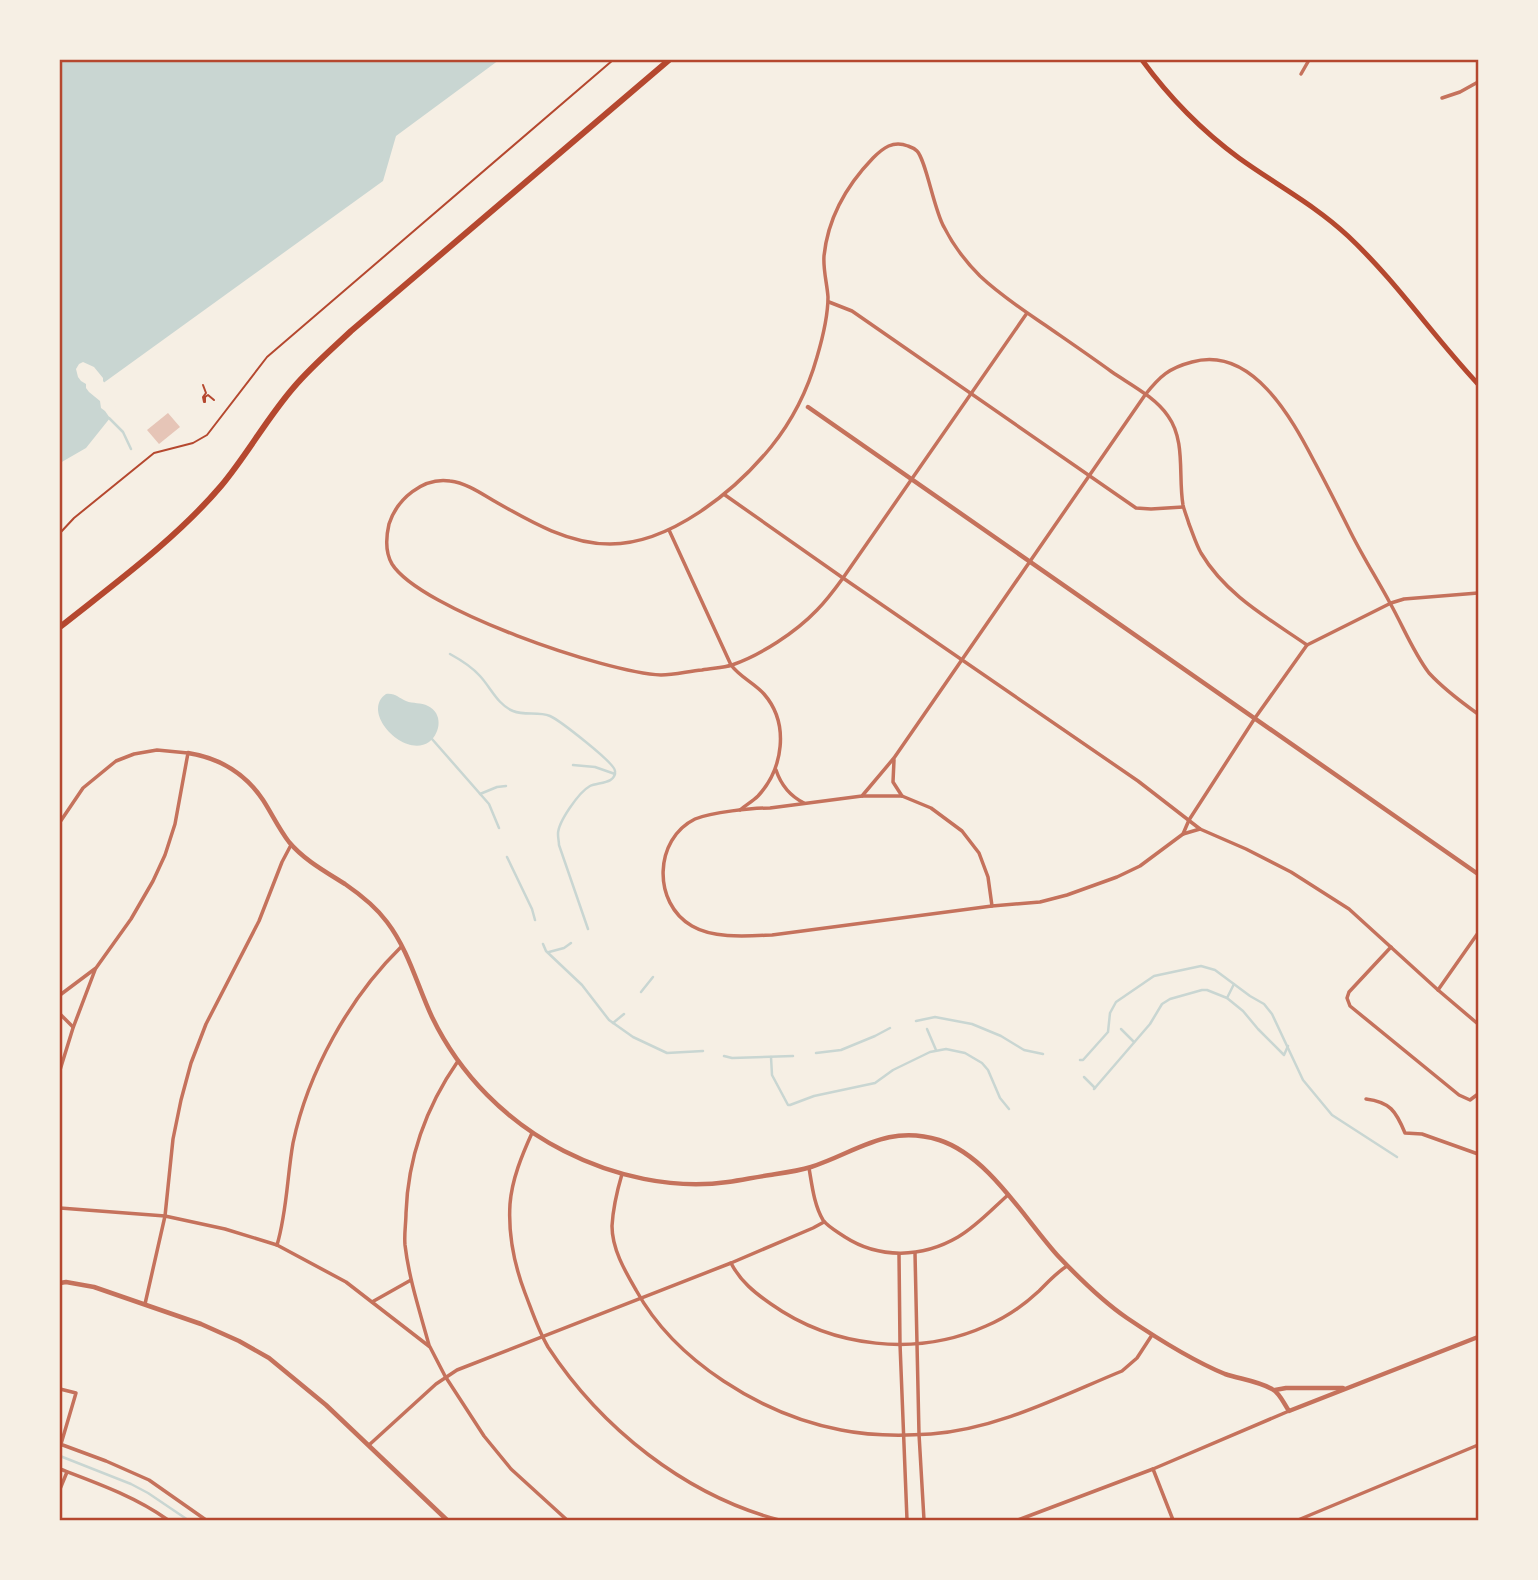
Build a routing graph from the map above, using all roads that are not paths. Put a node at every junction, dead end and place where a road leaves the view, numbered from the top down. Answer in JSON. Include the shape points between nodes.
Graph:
{"nodes":[{"id":1,"x":669,"y":60,"type":"edge"},
{"id":2,"x":1142,"y":60,"type":"edge"},
{"id":3,"x":1309,"y":60,"type":"edge"},
{"id":4,"x":1301,"y":74,"type":"dead end"},
{"id":5,"x":1479,"y":82,"type":"edge"},
{"id":6,"x":1442,"y":98,"type":"dead end"},
{"id":7,"x":828,"y":302,"type":"junction"},
{"id":8,"x":1027,"y":313,"type":"junction"},
{"id":9,"x":1479,"y":384,"type":"edge"},
{"id":10,"x":971,"y":392,"type":"junction"},
{"id":11,"x":1145,"y":395,"type":"junction"},
{"id":12,"x":808,"y":407,"type":"dead end"},
{"id":13,"x":1090,"y":476,"type":"junction"},
{"id":14,"x":910,"y":480,"type":"junction"},
{"id":15,"x":725,"y":495,"type":"junction"},
{"id":16,"x":1183,"y":507,"type":"junction"},
{"id":17,"x":670,"y":530,"type":"junction"},
{"id":18,"x":1030,"y":561,"type":"junction"},
{"id":19,"x":843,"y":578,"type":"junction"},
{"id":20,"x":1479,"y":593,"type":"edge"},
{"id":21,"x":1391,"y":603,"type":"junction"},
{"id":22,"x":60,"y":627,"type":"edge"},
{"id":23,"x":1307,"y":645,"type":"junction"},
{"id":24,"x":962,"y":659,"type":"junction"},
{"id":25,"x":731,"y":665,"type":"junction"},
{"id":26,"x":1479,"y":714,"type":"edge"},
{"id":27,"x":1255,"y":719,"type":"junction"},
{"id":28,"x":188,"y":753,"type":"junction"},
{"id":29,"x":894,"y":758,"type":"junction"},
{"id":30,"x":776,"y":772,"type":"junction"},
{"id":31,"x":862,"y":796,"type":"junction"},
{"id":32,"x":902,"y":796,"type":"junction"},
{"id":33,"x":806,"y":803,"type":"junction"},
{"id":34,"x":740,"y":810,"type":"junction"},
{"id":35,"x":1189,"y":820,"type":"junction"},
{"id":36,"x":60,"y":822,"type":"edge"},
{"id":37,"x":1200,"y":829,"type":"junction"},
{"id":38,"x":1183,"y":834,"type":"junction"},
{"id":39,"x":291,"y":845,"type":"junction"},
{"id":40,"x":1479,"y":874,"type":"edge"},
{"id":41,"x":992,"y":906,"type":"junction"},
{"id":42,"x":1479,"y":933,"type":"edge"},
{"id":43,"x":402,"y":946,"type":"junction"},
{"id":44,"x":1391,"y":946,"type":"junction"},
{"id":45,"x":96,"y":968,"type":"junction"},
{"id":46,"x":1438,"y":990,"type":"junction"},
{"id":47,"x":60,"y":995,"type":"edge"},
{"id":48,"x":60,"y":1014,"type":"edge"},
{"id":49,"x":1479,"y":1024,"type":"edge"},
{"id":50,"x":73,"y":1028,"type":"junction"},
{"id":51,"x":458,"y":1061,"type":"junction"},
{"id":52,"x":60,"y":1070,"type":"edge"},
{"id":53,"x":1479,"y":1094,"type":"edge"},
{"id":54,"x":1366,"y":1099,"type":"dead end"},
{"id":55,"x":532,"y":1133,"type":"junction"},
{"id":56,"x":1479,"y":1154,"type":"edge"},
{"id":57,"x":809,"y":1168,"type":"junction"},
{"id":58,"x":622,"y":1174,"type":"junction"},
{"id":59,"x":1008,"y":1195,"type":"junction"},
{"id":60,"x":60,"y":1208,"type":"edge"},
{"id":61,"x":165,"y":1216,"type":"junction"},
{"id":62,"x":824,"y":1222,"type":"junction"},
{"id":63,"x":277,"y":1245,"type":"junction"},
{"id":64,"x":915,"y":1253,"type":"junction"},
{"id":65,"x":899,"y":1254,"type":"junction"},
{"id":66,"x":731,"y":1263,"type":"junction"},
{"id":67,"x":1068,"y":1265,"type":"junction"},
{"id":68,"x":411,"y":1280,"type":"junction"},
{"id":69,"x":60,"y":1283,"type":"edge"},
{"id":70,"x":640,"y":1298,"type":"junction"},
{"id":71,"x":372,"y":1302,"type":"junction"},
{"id":72,"x":145,"y":1304,"type":"junction"},
{"id":73,"x":1152,"y":1335,"type":"junction"},
{"id":74,"x":543,"y":1336,"type":"junction"},
{"id":75,"x":1479,"y":1338,"type":"edge"},
{"id":76,"x":900,"y":1345,"type":"junction"},
{"id":77,"x":917,"y":1345,"type":"junction"},
{"id":78,"x":429,"y":1347,"type":"junction"},
{"id":79,"x":445,"y":1376,"type":"junction"},
{"id":80,"x":1348,"y":1388,"type":"junction"},
{"id":81,"x":60,"y":1389,"type":"edge"},
{"id":82,"x":1275,"y":1390,"type":"junction"},
{"id":83,"x":1289,"y":1411,"type":"junction"},
{"id":84,"x":904,"y":1434,"type":"junction"},
{"id":85,"x":919,"y":1434,"type":"junction"},
{"id":86,"x":60,"y":1444,"type":"edge"},
{"id":87,"x":1479,"y":1445,"type":"edge"},
{"id":88,"x":369,"y":1446,"type":"junction"},
{"id":89,"x":60,"y":1469,"type":"edge"},
{"id":90,"x":1153,"y":1469,"type":"junction"},
{"id":91,"x":67,"y":1472,"type":"junction"},
{"id":92,"x":60,"y":1489,"type":"edge"},
{"id":93,"x":169,"y":1521,"type":"edge"},
{"id":94,"x":206,"y":1521,"type":"edge"},
{"id":95,"x":447,"y":1521,"type":"edge"},
{"id":96,"x":567,"y":1521,"type":"edge"},
{"id":97,"x":779,"y":1521,"type":"edge"},
{"id":98,"x":907,"y":1521,"type":"edge"},
{"id":99,"x":924,"y":1521,"type":"edge"},
{"id":100,"x":1018,"y":1521,"type":"edge"},
{"id":101,"x":1173,"y":1521,"type":"edge"},
{"id":102,"x":1298,"y":1521,"type":"edge"}],
"edges":[{"from":1,"to":22,"type":"highway","via":[[324,356],[293,388],[196,513]]},
{"from":2,"to":9,"type":"main road","via":[[1209,134],[1346,234]]},
{"from":3,"to":4,"type":"street"},
{"from":5,"to":6,"type":"street"},
{"from":7,"to":8,"type":"street","via":[[824,262],[834,211],[860,171],[883,148],[901,143],[922,157],[942,224],[970,265]]},
{"from":7,"to":10,"type":"street","via":[[852,311]]},
{"from":7,"to":15,"type":"street","via":[[817,356],[800,402],[772,446]]},
{"from":8,"to":10,"type":"street"},
{"from":8,"to":11,"type":"street"},
{"from":10,"to":13,"type":"street"},
{"from":10,"to":14,"type":"street"},
{"from":11,"to":13,"type":"street"},
{"from":11,"to":16,"type":"street","via":[[1164,411],[1177,433]]},
{"from":11,"to":21,"type":"street","via":[[1176,366],[1198,360],[1221,361],[1257,380],[1299,432]]},
{"from":12,"to":14,"type":"street"},
{"from":13,"to":16,"type":"street","via":[[1136,508]]},
{"from":13,"to":18,"type":"street"},
{"from":14,"to":18,"type":"street"},
{"from":14,"to":19,"type":"street"},
{"from":15,"to":17,"type":"street"},
{"from":15,"to":19,"type":"street"},
{"from":16,"to":23,"type":"street","via":[[1198,549],[1218,578]]},
{"from":17,"to":25,"type":"street"},
{"from":17,"to":25,"type":"street","via":[[643,540],[593,543],[527,520],[448,480],[408,494],[390,518],[387,550],[393,566],[421,591],[575,657],[663,675]]},
{"from":18,"to":24,"type":"street"},
{"from":18,"to":27,"type":"street"},
{"from":19,"to":24,"type":"street"},
{"from":19,"to":25,"type":"street","via":[[818,609],[790,633]]},
{"from":20,"to":21,"type":"street"},
{"from":21,"to":23,"type":"street"},
{"from":21,"to":26,"type":"street","via":[[1430,673]]},
{"from":23,"to":27,"type":"street"},
{"from":24,"to":29,"type":"street"},
{"from":24,"to":35,"type":"street"},
{"from":25,"to":30,"type":"street","via":[[766,696],[775,713],[781,743]]},
{"from":27,"to":35,"type":"street"},
{"from":27,"to":40,"type":"street"},
{"from":28,"to":36,"type":"street","via":[[157,750],[116,761],[83,788]]},
{"from":28,"to":39,"type":"street","via":[[214,759],[240,774],[263,800]]},
{"from":28,"to":45,"type":"street","via":[[165,855],[131,919]]},
{"from":29,"to":31,"type":"street"},
{"from":29,"to":32,"type":"street","via":[[894,782]]},
{"from":30,"to":33,"type":"street","via":[[794,798]]},
{"from":30,"to":34,"type":"street"},
{"from":31,"to":32,"type":"street"},
{"from":31,"to":33,"type":"street"},
{"from":32,"to":41,"type":"street","via":[[931,808],[962,831],[979,853]]},
{"from":33,"to":34,"type":"street"},
{"from":34,"to":41,"type":"street","via":[[697,818],[676,834],[668,847],[662,875],[665,891],[692,927],[742,937],[762,936]]},
{"from":35,"to":37,"type":"street"},
{"from":35,"to":38,"type":"street"},
{"from":37,"to":38,"type":"street"},
{"from":37,"to":44,"type":"street","via":[[1291,872],[1349,909]]},
{"from":38,"to":41,"type":"street","via":[[1140,866],[1094,886],[1040,902]]},
{"from":39,"to":43,"type":"street","via":[[372,905]]},
{"from":39,"to":61,"type":"street","via":[[191,1063],[173,1139]]},
{"from":42,"to":46,"type":"street"},
{"from":43,"to":51,"type":"street","via":[[433,1018]]},
{"from":43,"to":63,"type":"street","via":[[348,1011],[316,1073],[293,1143]]},
{"from":44,"to":46,"type":"street"},
{"from":44,"to":53,"type":"street","via":[[1349,992],[1350,1006],[1459,1095],[1470,1100]]},
{"from":45,"to":47,"type":"street"},
{"from":45,"to":50,"type":"street"},
{"from":46,"to":49,"type":"street"},
{"from":48,"to":50,"type":"street"},
{"from":50,"to":52,"type":"street"},
{"from":51,"to":55,"type":"street","via":[[482,1090]]},
{"from":51,"to":68,"type":"street","via":[[430,1106],[416,1145],[405,1231]]},
{"from":54,"to":56,"type":"street","via":[[1389,1107],[1405,1133],[1422,1134]]},
{"from":55,"to":58,"type":"street"},
{"from":55,"to":74,"type":"street","via":[[515,1176],[509,1228],[516,1269]]},
{"from":57,"to":58,"type":"street","via":[[726,1183],[692,1184]]},
{"from":57,"to":59,"type":"street","via":[[873,1140],[915,1136],[940,1140],[962,1151]]},
{"from":57,"to":62,"type":"street"},
{"from":58,"to":70,"type":"street","via":[[612,1228],[623,1268]]},
{"from":59,"to":64,"type":"street","via":[[956,1238]]},
{"from":59,"to":67,"type":"street"},
{"from":60,"to":61,"type":"street"},
{"from":61,"to":63,"type":"street"},
{"from":61,"to":72,"type":"street"},
{"from":62,"to":65,"type":"street","via":[[859,1245]]},
{"from":62,"to":66,"type":"street"},
{"from":63,"to":71,"type":"street"},
{"from":64,"to":65,"type":"street"},
{"from":64,"to":77,"type":"street"},
{"from":65,"to":76,"type":"street"},
{"from":66,"to":70,"type":"street"},
{"from":66,"to":76,"type":"street","via":[[742,1281],[762,1298],[815,1328],[858,1342]]},
{"from":67,"to":73,"type":"street","via":[[1086,1285]]},
{"from":67,"to":77,"type":"street","via":[[1024,1304],[987,1326]]},
{"from":68,"to":71,"type":"street"},
{"from":68,"to":78,"type":"street"},
{"from":69,"to":72,"type":"street","via":[[94,1287]]},
{"from":70,"to":74,"type":"street"},
{"from":70,"to":84,"type":"street","via":[[674,1340],[755,1400],[792,1417],[839,1430]]},
{"from":71,"to":78,"type":"street"},
{"from":72,"to":88,"type":"street","via":[[239,1340],[269,1358]]},
{"from":73,"to":82,"type":"street","via":[[1225,1373]]},
{"from":73,"to":85,"type":"street","via":[[1122,1371],[991,1423]]},
{"from":74,"to":79,"type":"street"},
{"from":74,"to":97,"type":"street","via":[[593,1405],[648,1454],[718,1498]]},
{"from":75,"to":80,"type":"street"},
{"from":76,"to":77,"type":"street"},
{"from":76,"to":84,"type":"street"},
{"from":77,"to":85,"type":"street"},
{"from":78,"to":79,"type":"street"},
{"from":79,"to":88,"type":"street"},
{"from":79,"to":96,"type":"street","via":[[511,1469]]},
{"from":80,"to":82,"type":"street"},
{"from":80,"to":83,"type":"street"},
{"from":81,"to":86,"type":"street","via":[[76,1393]]},
{"from":82,"to":83,"type":"street"},
{"from":83,"to":90,"type":"street"},
{"from":84,"to":85,"type":"street"},
{"from":84,"to":98,"type":"street"},
{"from":85,"to":99,"type":"street"},
{"from":86,"to":94,"type":"street","via":[[149,1480]]},
{"from":87,"to":102,"type":"street"},
{"from":88,"to":95,"type":"street"},
{"from":89,"to":91,"type":"street"},
{"from":90,"to":100,"type":"street"},
{"from":90,"to":101,"type":"street"},
{"from":91,"to":92,"type":"street"},
{"from":91,"to":93,"type":"street","via":[[150,1507]]}]}
